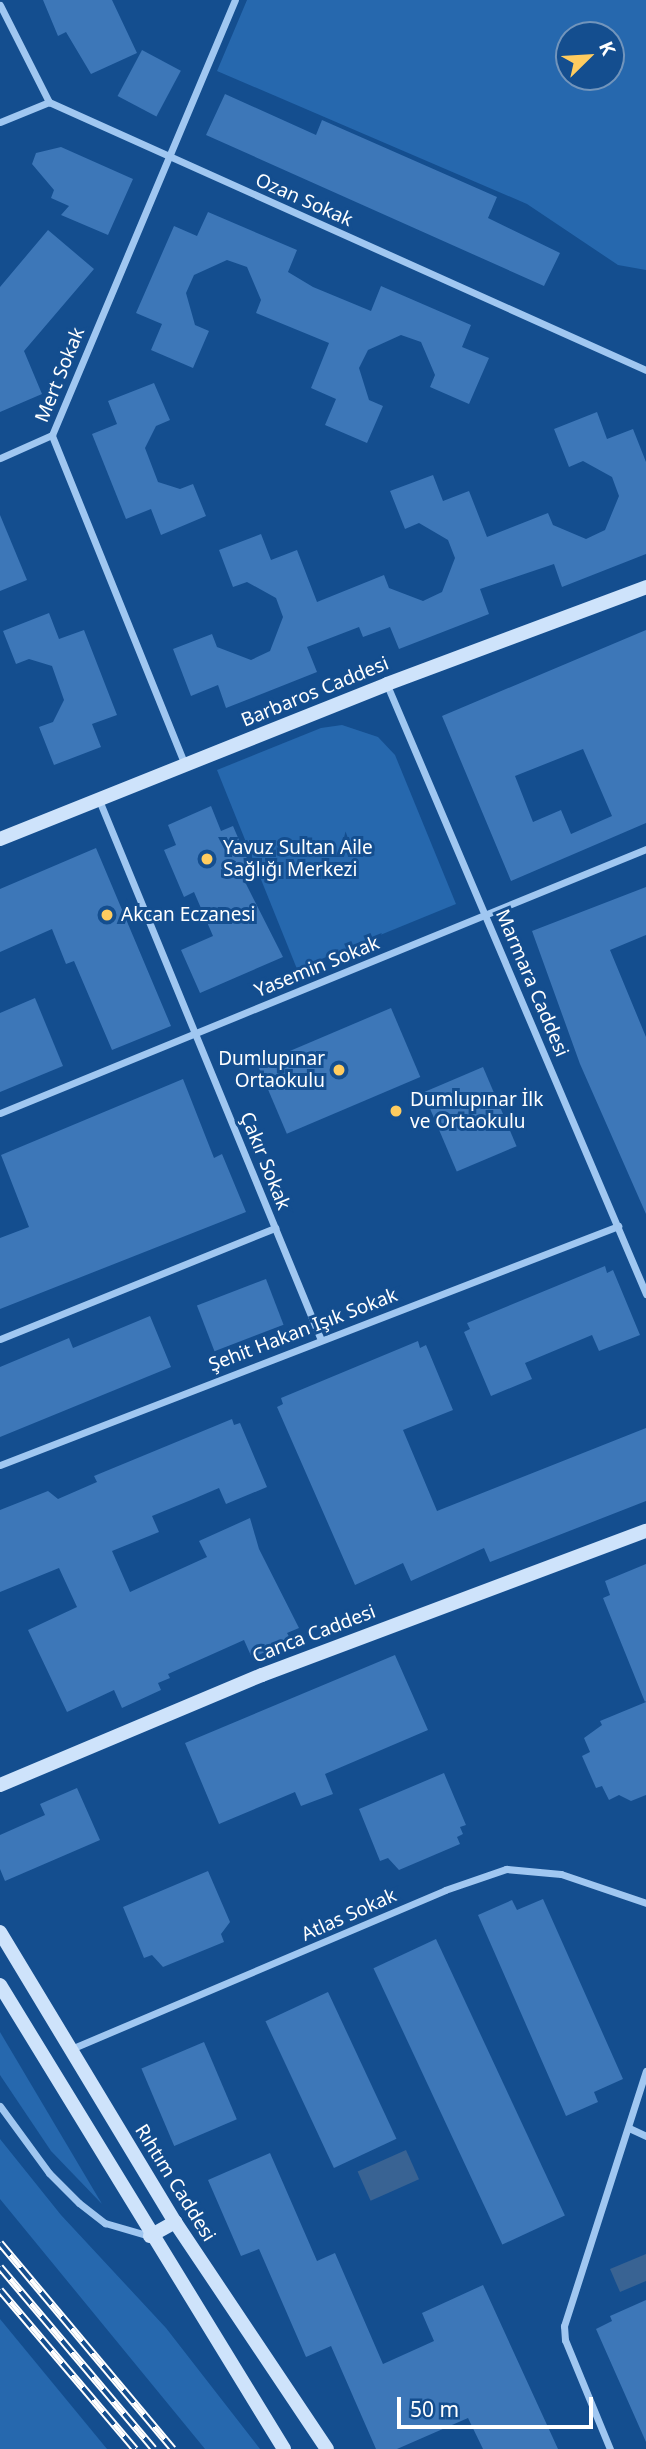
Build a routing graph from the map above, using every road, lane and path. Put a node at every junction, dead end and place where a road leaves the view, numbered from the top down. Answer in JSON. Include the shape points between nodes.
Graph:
{"nodes":[{"id":1,"x":235,"y":0,"type":"edge"},
{"id":2,"x":0,"y":5,"type":"edge"},
{"id":3,"x":49,"y":102,"type":"junction"},
{"id":4,"x":0,"y":122,"type":"edge"},
{"id":5,"x":168,"y":156,"type":"junction"},
{"id":6,"x":646,"y":370,"type":"edge"},
{"id":7,"x":52,"y":435,"type":"junction"},
{"id":8,"x":0,"y":458,"type":"edge"},
{"id":9,"x":646,"y":587,"type":"edge"},
{"id":10,"x":387,"y":684,"type":"junction"},
{"id":11,"x":185,"y":765,"type":"junction"},
{"id":12,"x":99,"y":800,"type":"junction"},
{"id":13,"x":0,"y":839,"type":"edge"},
{"id":14,"x":646,"y":849,"type":"edge"},
{"id":15,"x":485,"y":915,"type":"junction"},
{"id":16,"x":196,"y":1034,"type":"junction"},
{"id":17,"x":0,"y":1113,"type":"edge"},
{"id":18,"x":618,"y":1226,"type":"junction"},
{"id":19,"x":275,"y":1228,"type":"junction"},
{"id":20,"x":646,"y":1294,"type":"edge"},
{"id":21,"x":0,"y":1339,"type":"edge"},
{"id":22,"x":321,"y":1340,"type":"junction"},
{"id":23,"x":0,"y":1465,"type":"edge"},
{"id":24,"x":646,"y":1531,"type":"edge"},
{"id":25,"x":0,"y":1785,"type":"edge"},
{"id":26,"x":646,"y":1903,"type":"edge"},
{"id":27,"x":0,"y":1932,"type":"edge"},
{"id":28,"x":0,"y":1985,"type":"edge"},
{"id":29,"x":71,"y":2049,"type":"junction"},
{"id":30,"x":46,"y":2059,"type":"junction"},
{"id":31,"x":646,"y":2071,"type":"edge"},
{"id":32,"x":0,"y":2106,"type":"edge"},
{"id":33,"x":629,"y":2129,"type":"junction"},
{"id":34,"x":646,"y":2136,"type":"edge"},
{"id":35,"x":175,"y":2222,"type":"junction"},
{"id":36,"x":150,"y":2236,"type":"junction"},
{"id":37,"x":285,"y":2449,"type":"edge"},
{"id":38,"x":327,"y":2449,"type":"edge"},
{"id":39,"x":610,"y":2449,"type":"edge"}],
"edges":[{"from":1,"to":5,"type":"street","name":"Mert Sokak"},
{"from":2,"to":3,"type":"street"},
{"from":3,"to":4,"type":"street"},
{"from":3,"to":5,"type":"street","name":"Ozan Sokak"},
{"from":5,"to":6,"type":"street","name":"Ozan Sokak"},
{"from":5,"to":7,"type":"street","name":"Mert Sokak"},
{"from":7,"to":8,"type":"street"},
{"from":7,"to":11,"type":"street","name":"Mert Sokak"},
{"from":9,"to":10,"type":"street","name":"Barbaros Caddesi"},
{"from":10,"to":11,"type":"street","name":"Barbaros Caddesi"},
{"from":10,"to":15,"type":"street","name":"Marmara Caddesi"},
{"from":11,"to":12,"type":"street","name":"Barbaros Caddesi"},
{"from":12,"to":13,"type":"street","name":"Barbaros Caddesi"},
{"from":12,"to":16,"type":"street","name":"Çakır Sokak"},
{"from":14,"to":15,"type":"street","name":"Yasemin Sokak"},
{"from":15,"to":16,"type":"street","name":"Yasemin Sokak"},
{"from":15,"to":18,"type":"street","name":"Marmara Caddesi"},
{"from":16,"to":17,"type":"street","name":"Yasemin Sokak"},
{"from":16,"to":19,"type":"street","name":"Çakır Sokak"},
{"from":18,"to":20,"type":"street","name":"Marmara Caddesi"},
{"from":18,"to":22,"type":"street","name":"Şehit Hakan Işık Sokak"},
{"from":19,"to":21,"type":"street"},
{"from":19,"to":22,"type":"street","name":"Çakır Sokak"},
{"from":22,"to":23,"type":"street","name":"Şehit Hakan Işık Sokak"},
{"from":24,"to":25,"type":"street","name":"Canca Caddesi","via":[[274,1670]]},
{"from":26,"to":29,"type":"street","name":"Atlas Sokak","via":[[561,1874],[506,1869],[444,1890]]},
{"from":27,"to":29,"type":"street","name":"Rıhtım Caddesi"},
{"from":28,"to":30,"type":"street"},
{"from":29,"to":30,"type":"street"},
{"from":29,"to":35,"type":"street","name":"Rıhtım Caddesi"},
{"from":30,"to":36,"type":"street"},
{"from":31,"to":33,"type":"street"},
{"from":32,"to":36,"type":"street","via":[[49,2173],[79,2203],[106,2223]]},
{"from":33,"to":34,"type":"street"},
{"from":33,"to":39,"type":"street","via":[[564,2326],[572,2360]]},
{"from":35,"to":36,"type":"street"},
{"from":35,"to":38,"type":"street","name":"Rıhtım Caddesi"},
{"from":36,"to":37,"type":"street"}]}
